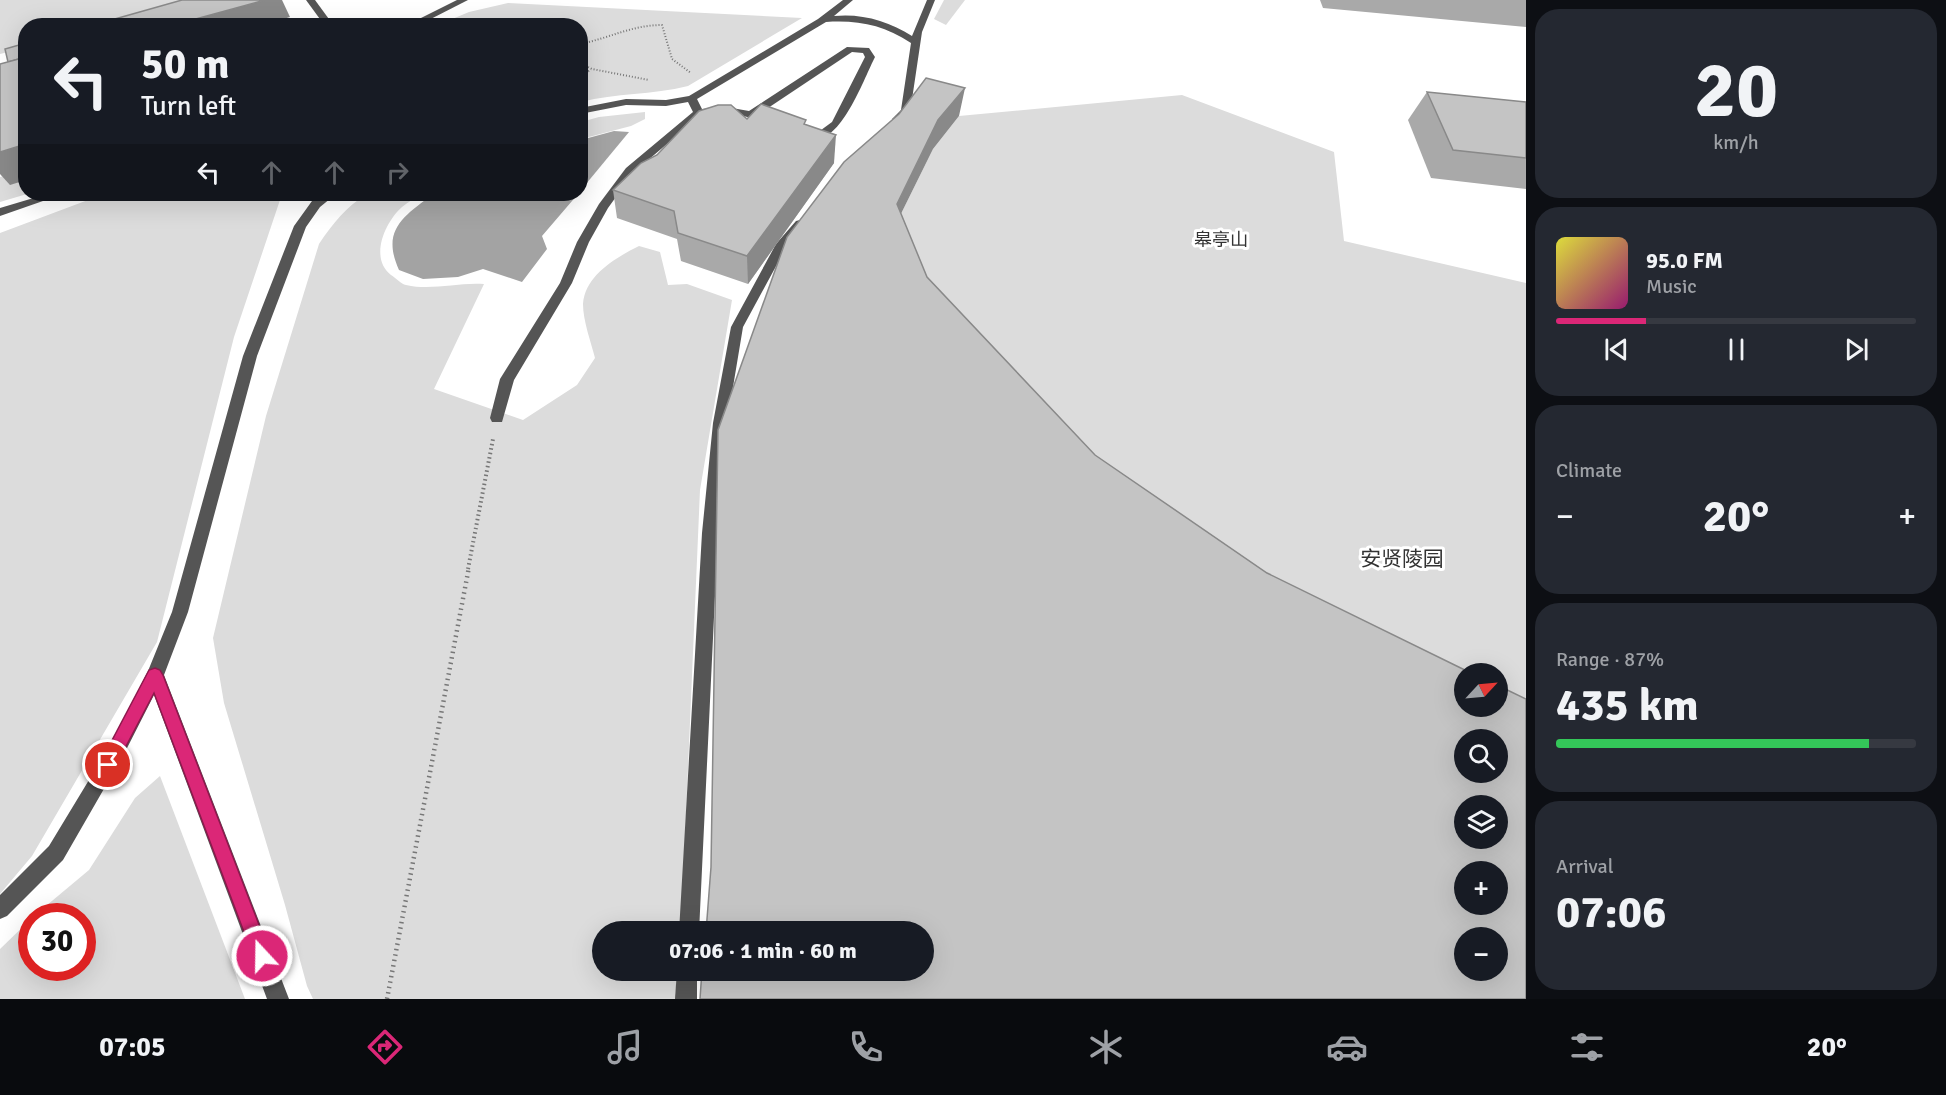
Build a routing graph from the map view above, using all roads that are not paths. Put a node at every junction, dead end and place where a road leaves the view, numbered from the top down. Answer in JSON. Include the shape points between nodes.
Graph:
{"nodes":[{"id":1,"x":310,"y":0,"type":"edge"},
{"id":2,"x":464,"y":0,"type":"edge"},
{"id":3,"x":849,"y":0,"type":"edge"},
{"id":4,"x":931,"y":0,"type":"edge"},
{"id":5,"x":324,"y":18,"type":"edge"},
{"id":6,"x":426,"y":18,"type":"edge"},
{"id":7,"x":821,"y":21,"type":"junction"},
{"id":8,"x":915,"y":42,"type":"junction"},
{"id":9,"x":692,"y":98,"type":"junction"},
{"id":10,"x":588,"y":109,"type":"edge"},
{"id":11,"x":698,"y":114,"type":"junction"},
{"id":12,"x":751,"y":114,"type":"junction"},
{"id":13,"x":779,"y":124,"type":"edge"},
{"id":14,"x":889,"y":127,"type":"edge"},
{"id":15,"x":798,"y":131,"type":"edge"},
{"id":16,"x":35,"y":201,"type":"edge"},
{"id":17,"x":320,"y":201,"type":"edge"},
{"id":18,"x":812,"y":211,"type":"edge"},
{"id":19,"x":0,"y":212,"type":"edge"},
{"id":20,"x":497,"y":418,"type":"road end"},
{"id":21,"x":155,"y":675,"type":"junction"},
{"id":22,"x":0,"y":909,"type":"edge"},
{"id":23,"x":690,"y":921,"type":"edge"},
{"id":24,"x":687,"y":981,"type":"edge"},
{"id":25,"x":278,"y":999,"type":"edge"},
{"id":26,"x":686,"y":999,"type":"edge"}],
"edges":[{"from":1,"to":5,"type":"street"},
{"from":2,"to":6,"type":"street"},
{"from":3,"to":7,"type":"street"},
{"from":4,"to":8,"type":"street"},
{"from":7,"to":8,"type":"street","via":[[858,18],[897,29]]},
{"from":7,"to":9,"type":"street"},
{"from":8,"to":14,"type":"street","via":[[906,111]]},
{"from":9,"to":10,"type":"street","via":[[666,103],[626,102]]},
{"from":9,"to":11,"type":"street"},
{"from":11,"to":12,"type":"street","via":[[719,109]]},
{"from":11,"to":20,"type":"street","via":[[630,170],[603,207],[566,283],[507,379]]},
{"from":12,"to":13,"type":"street"},
{"from":12,"to":15,"type":"street","via":[[850,50],[866,50],[870,57],[836,124],[818,136]]},
{"from":16,"to":19,"type":"street"},
{"from":17,"to":21,"type":"street","via":[[300,226],[250,356],[180,612]]},
{"from":18,"to":23,"type":"street","via":[[782,244],[737,327],[720,423],[710,533]]},
{"from":21,"to":22,"type":"street","via":[[118,748],[56,853]]},
{"from":21,"to":25,"type":"street"},
{"from":24,"to":26,"type":"street"}]}
